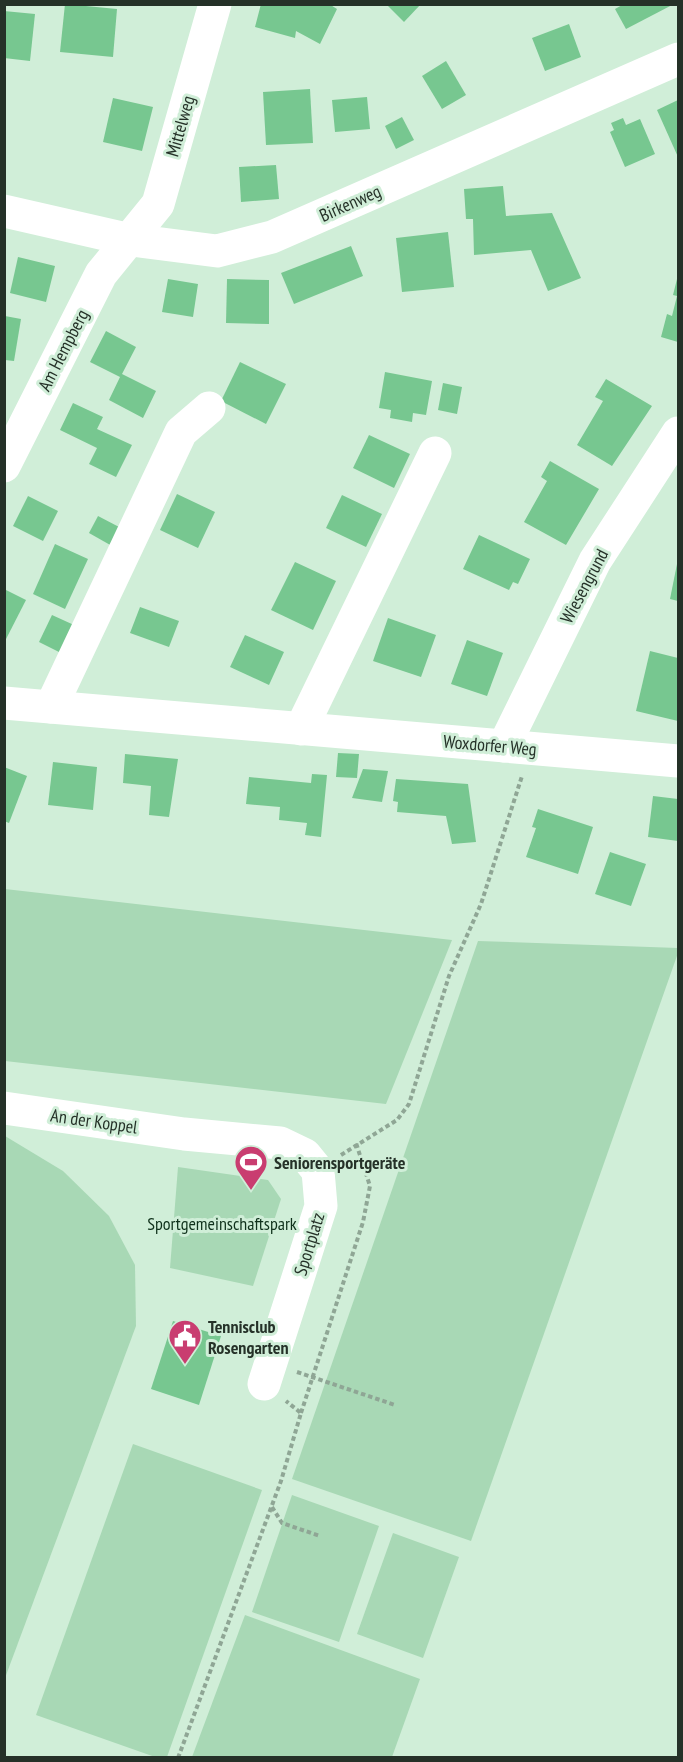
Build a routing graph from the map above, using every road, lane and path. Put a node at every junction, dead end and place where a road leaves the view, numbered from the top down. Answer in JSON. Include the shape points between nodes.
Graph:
{"nodes":[{"id":1,"x":214,"y":4,"type":"edge"},
{"id":2,"x":678,"y":60,"type":"edge"},
{"id":3,"x":4,"y":211,"type":"edge"},
{"id":4,"x":131,"y":240,"type":"junction"},
{"id":5,"x":209,"y":408,"type":"dead end"},
{"id":6,"x":678,"y":433,"type":"edge"},
{"id":7,"x":435,"y":453,"type":"dead end"},
{"id":8,"x":4,"y":466,"type":"edge"},
{"id":9,"x":4,"y":703,"type":"edge"},
{"id":10,"x":51,"y":707,"type":"junction"},
{"id":11,"x":301,"y":729,"type":"junction"},
{"id":12,"x":518,"y":748,"type":"junction"},
{"id":13,"x":678,"y":761,"type":"edge"},
{"id":14,"x":4,"y":1108,"type":"edge"},
{"id":15,"x":356,"y":1143,"type":"junction"},
{"id":16,"x":318,"y":1171,"type":"junction"},
{"id":17,"x":267,"y":1374,"type":"junction"},
{"id":18,"x":313,"y":1377,"type":"junction"},
{"id":19,"x":395,"y":1405,"type":"dead end"},
{"id":20,"x":301,"y":1413,"type":"junction"},
{"id":21,"x":272,"y":1506,"type":"junction"},
{"id":22,"x":320,"y":1536,"type":"dead end"},
{"id":23,"x":178,"y":1758,"type":"edge"}],
"edges":[{"from":1,"to":4,"type":"street","name":"Mittelweg","via":[[158,204]]},
{"from":2,"to":4,"type":"street","name":"Birkenweg","via":[[272,237],[217,251]]},
{"from":3,"to":4,"type":"street","name":"Birkenweg"},
{"from":4,"to":8,"type":"street","name":"Am Hempberg","via":[[101,274]]},
{"from":5,"to":10,"type":"street","via":[[181,432]]},
{"from":6,"to":12,"type":"street","name":"Wiesengrund","via":[[595,561]]},
{"from":7,"to":11,"type":"street"},
{"from":9,"to":10,"type":"street","name":"Woxdorfer Weg"},
{"from":10,"to":11,"type":"street","name":"Woxdorfer Weg"},
{"from":11,"to":12,"type":"street","name":"Woxdorfer Weg"},
{"from":12,"to":13,"type":"street","name":"Woxdorfer Weg"},
{"from":12,"to":15,"type":"path","via":[[481,904],[448,976],[409,1104],[397,1120]]},
{"from":14,"to":16,"type":"street","name":"An der Koppel","via":[[184,1134],[279,1143],[305,1155]]},
{"from":15,"to":16,"type":"path"},
{"from":15,"to":18,"type":"path","via":[[370,1186],[363,1222]]},
{"from":16,"to":17,"type":"street","name":"Sportplatz","via":[[321,1206]]},
{"from":17,"to":18,"type":"path"},
{"from":17,"to":20,"type":"path"},
{"from":18,"to":19,"type":"path"},
{"from":18,"to":20,"type":"path"},
{"from":20,"to":21,"type":"path"},
{"from":21,"to":22,"type":"path","via":[[282,1523]]},
{"from":21,"to":23,"type":"path"}]}
